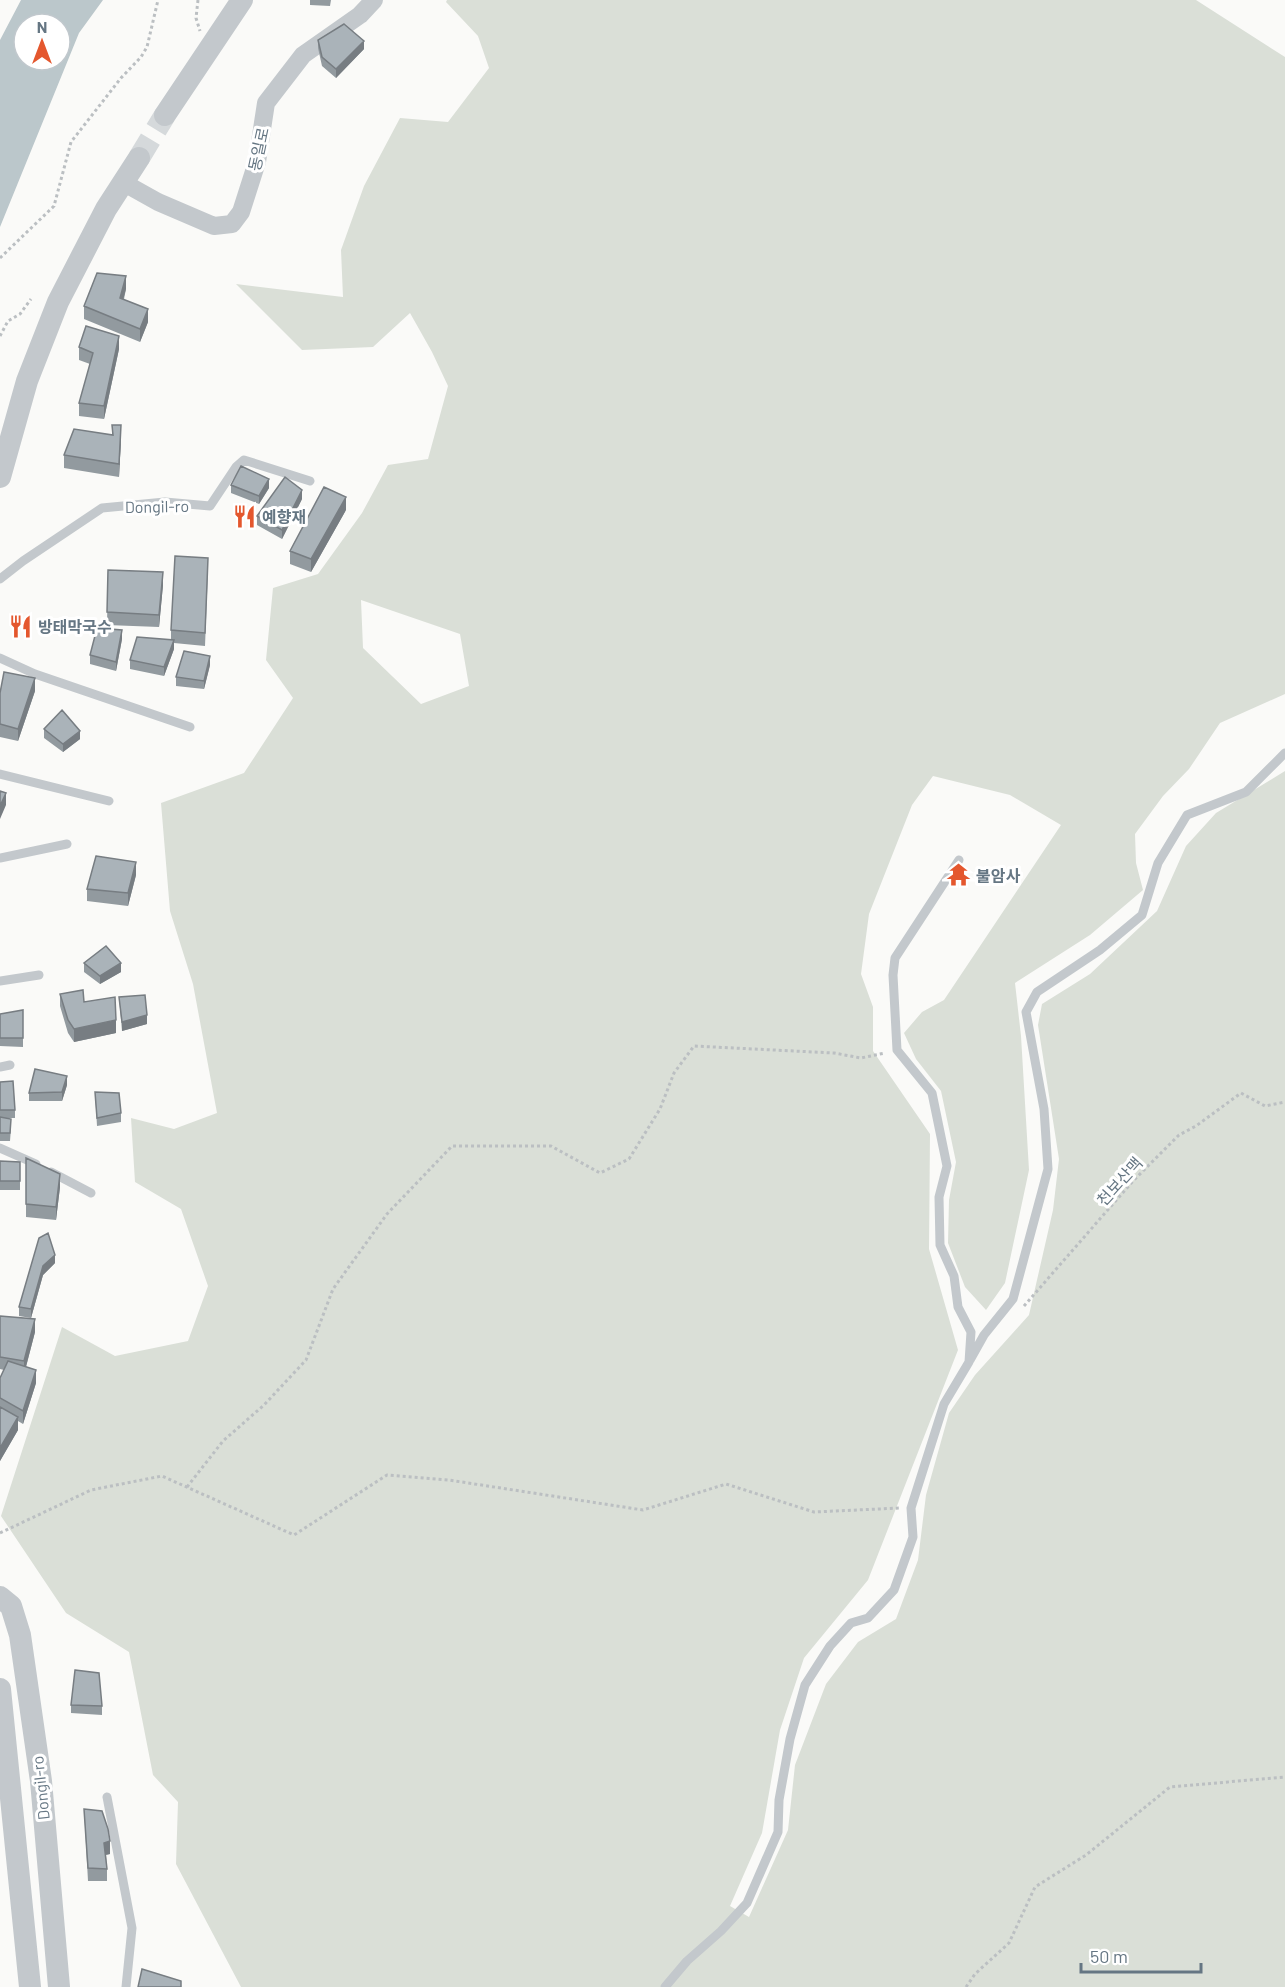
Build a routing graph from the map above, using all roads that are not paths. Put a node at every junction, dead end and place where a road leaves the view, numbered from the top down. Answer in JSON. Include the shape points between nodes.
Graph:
{"nodes":[{"id":1,"x":242,"y":0,"type":"edge"},
{"id":2,"x":374,"y":0,"type":"edge"},
{"id":3,"x":165,"y":114,"type":"tunnel mouth"},
{"id":4,"x":139,"y":158,"type":"tunnel mouth"},
{"id":5,"x":124,"y":183,"type":"junction"},
{"id":6,"x":0,"y":477,"type":"edge"},
{"id":7,"x":310,"y":481,"type":"dead end"},
{"id":8,"x":0,"y":579,"type":"edge"},
{"id":9,"x":0,"y":658,"type":"edge"},
{"id":10,"x":190,"y":727,"type":"dead end"},
{"id":11,"x":1285,"y":753,"type":"edge"},
{"id":12,"x":0,"y":774,"type":"edge"},
{"id":13,"x":109,"y":801,"type":"dead end"},
{"id":14,"x":67,"y":844,"type":"dead end"},
{"id":15,"x":0,"y":858,"type":"edge"},
{"id":16,"x":959,"y":860,"type":"dead end"},
{"id":17,"x":39,"y":975,"type":"dead end"},
{"id":18,"x":0,"y":981,"type":"edge"},
{"id":19,"x":0,"y":1148,"type":"edge"},
{"id":20,"x":91,"y":1194,"type":"dead end"},
{"id":21,"x":969,"y":1362,"type":"junction"},
{"id":22,"x":0,"y":1597,"type":"edge"},
{"id":23,"x":0,"y":1689,"type":"edge"},
{"id":24,"x":106,"y":1797,"type":"dead end"},
{"id":25,"x":30,"y":1987,"type":"edge"},
{"id":26,"x":59,"y":1987,"type":"edge"},
{"id":27,"x":126,"y":1987,"type":"edge"},
{"id":28,"x":665,"y":1987,"type":"edge"}],
"edges":[{"from":1,"to":3,"type":"street"},
{"from":2,"to":5,"type":"street","name":"동일로","via":[[360,15],[303,55],[266,103],[257,162],[241,212],[232,224],[214,226]]},
{"from":4,"to":5,"type":"street"},
{"from":5,"to":6,"type":"street","via":[[105,209],[58,302],[27,381]]},
{"from":7,"to":8,"type":"lane","name":"Dongil-ro","via":[[244,460],[210,506],[165,502],[102,508]]},
{"from":9,"to":10,"type":"lane","via":[[35,674]]},
{"from":11,"to":21,"type":"lane","via":[[1246,792],[1187,815],[1158,863],[1142,915],[1100,950],[1037,992],[1026,1012],[1044,1109],[1048,1169],[1012,1299]]},
{"from":12,"to":13,"type":"lane"},
{"from":14,"to":15,"type":"lane"},
{"from":16,"to":21,"type":"lane","via":[[895,958],[893,975],[897,1050],[932,1093],[946,1166],[939,1197],[940,1245],[954,1276],[958,1307],[971,1332]]},
{"from":17,"to":18,"type":"lane"},
{"from":19,"to":20,"type":"lane"},
{"from":21,"to":28,"type":"lane","via":[[944,1404],[911,1508],[913,1537],[894,1590],[868,1618],[851,1623],[830,1646],[805,1685],[790,1739],[779,1800],[778,1832],[747,1903]]},
{"from":22,"to":26,"type":"street","name":"Dongil-ro","via":[[11,1606],[20,1635],[41,1781]]},
{"from":23,"to":25,"type":"street","name":"Dongil-ro"},
{"from":24,"to":27,"type":"lane","via":[[132,1928]]}]}
